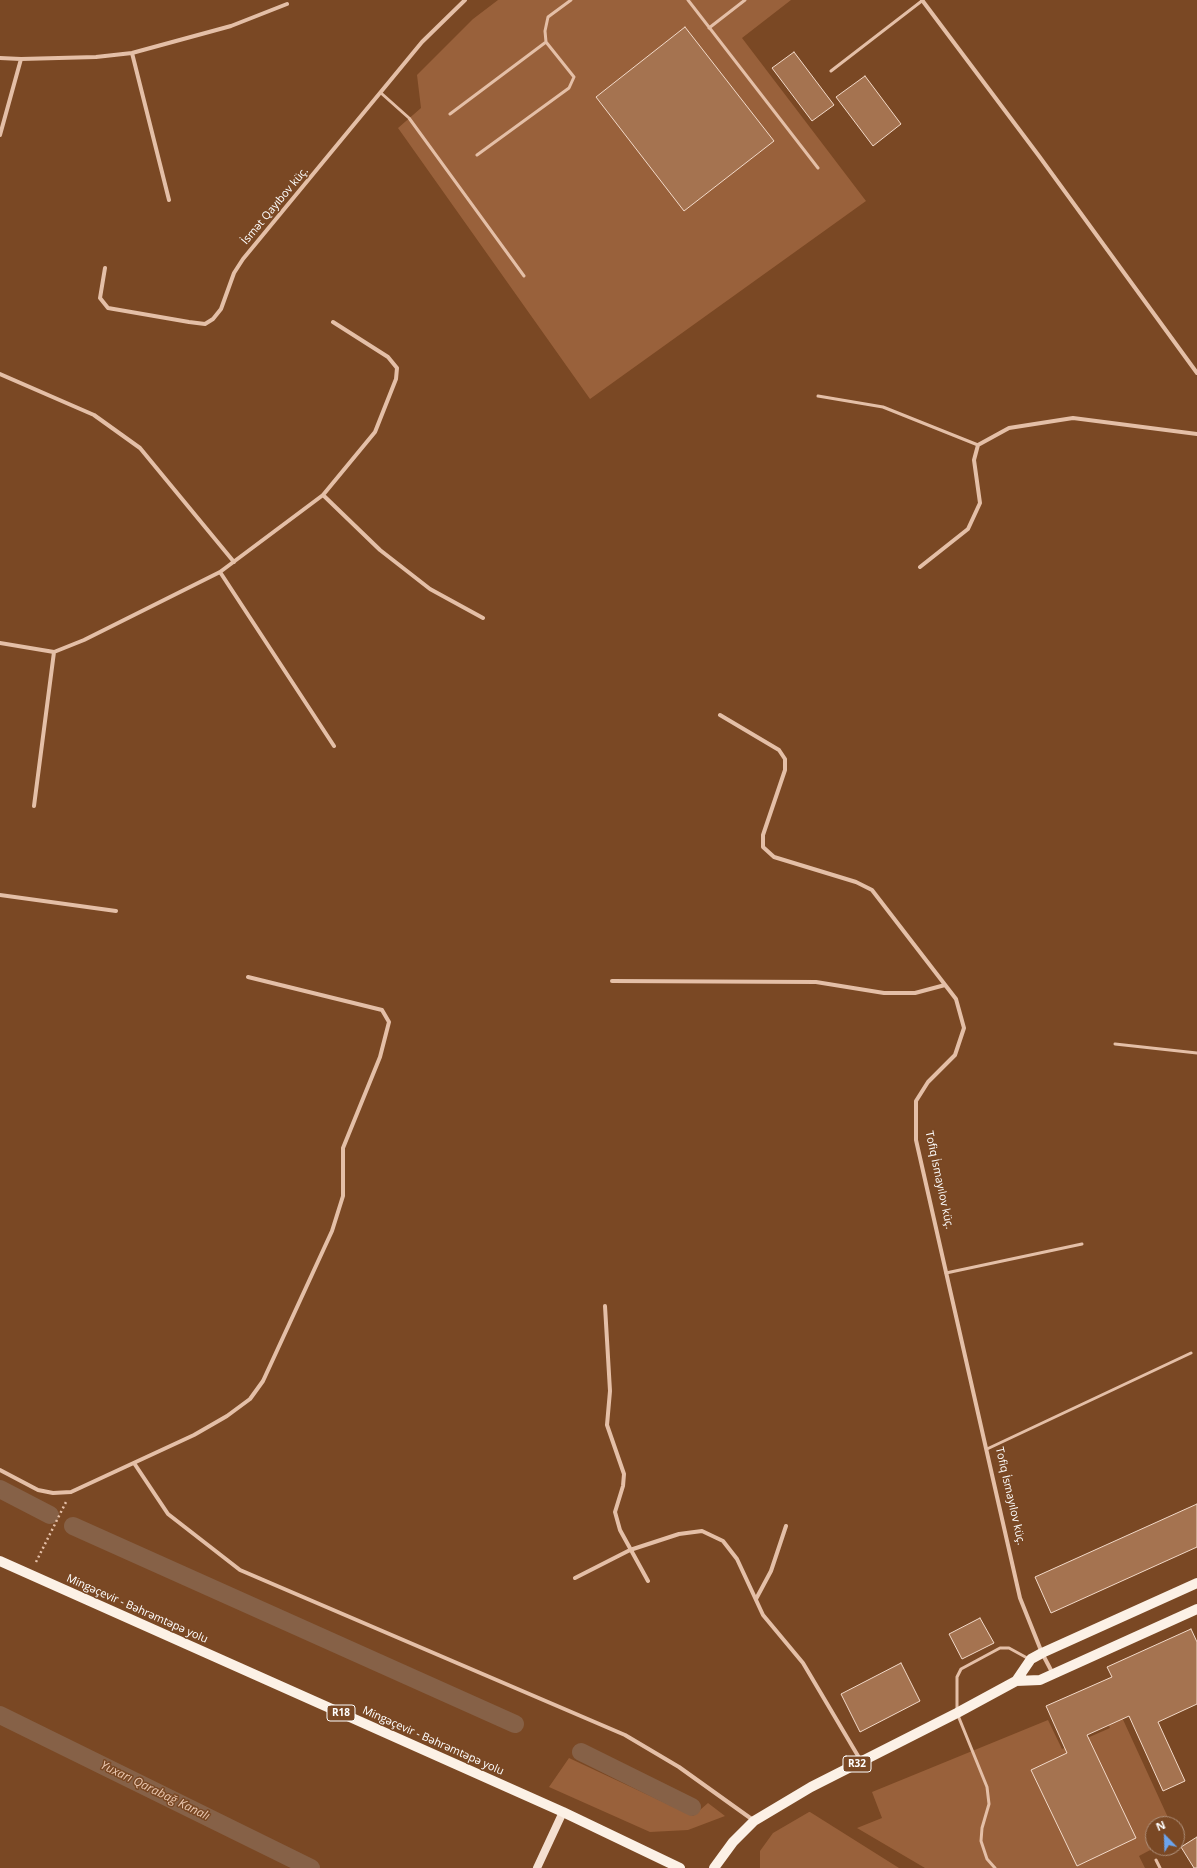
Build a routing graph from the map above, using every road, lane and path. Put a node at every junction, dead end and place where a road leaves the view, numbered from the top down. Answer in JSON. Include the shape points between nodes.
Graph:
{"nodes":[{"id":1,"x":465,"y":0,"type":"edge"},
{"id":2,"x":571,"y":0,"type":"edge"},
{"id":3,"x":688,"y":0,"type":"edge"},
{"id":4,"x":745,"y":0,"type":"edge"},
{"id":5,"x":922,"y":0,"type":"edge"},
{"id":6,"x":287,"y":4,"type":"dead end"},
{"id":7,"x":709,"y":28,"type":"junction"},
{"id":8,"x":546,"y":42,"type":"junction"},
{"id":9,"x":132,"y":53,"type":"junction"},
{"id":10,"x":0,"y":58,"type":"edge"},
{"id":11,"x":21,"y":59,"type":"junction"},
{"id":12,"x":830,"y":71,"type":"dead end"},
{"id":13,"x":381,"y":93,"type":"junction"},
{"id":14,"x":450,"y":114,"type":"dead end"},
{"id":15,"x":0,"y":135,"type":"edge"},
{"id":16,"x":477,"y":155,"type":"dead end"},
{"id":17,"x":818,"y":168,"type":"dead end"},
{"id":18,"x":170,"y":200,"type":"dead end"},
{"id":19,"x":106,"y":268,"type":"dead end"},
{"id":20,"x":524,"y":276,"type":"dead end"},
{"id":21,"x":333,"y":322,"type":"dead end"},
{"id":22,"x":1197,"y":373,"type":"edge"},
{"id":23,"x":0,"y":374,"type":"edge"},
{"id":24,"x":818,"y":396,"type":"dead end"},
{"id":25,"x":1197,"y":434,"type":"edge"},
{"id":26,"x":978,"y":445,"type":"junction"},
{"id":27,"x":323,"y":495,"type":"junction"},
{"id":28,"x":234,"y":562,"type":"junction"},
{"id":29,"x":920,"y":567,"type":"dead end"},
{"id":30,"x":220,"y":572,"type":"junction"},
{"id":31,"x":482,"y":618,"type":"dead end"},
{"id":32,"x":0,"y":643,"type":"edge"},
{"id":33,"x":54,"y":652,"type":"junction"},
{"id":34,"x":720,"y":715,"type":"dead end"},
{"id":35,"x":334,"y":746,"type":"dead end"},
{"id":36,"x":34,"y":806,"type":"dead end"},
{"id":37,"x":0,"y":895,"type":"edge"},
{"id":38,"x":116,"y":911,"type":"dead end"},
{"id":39,"x":248,"y":977,"type":"dead end"},
{"id":40,"x":612,"y":981,"type":"dead end"},
{"id":41,"x":945,"y":985,"type":"junction"},
{"id":42,"x":1115,"y":1044,"type":"dead end"},
{"id":43,"x":1197,"y":1053,"type":"edge"},
{"id":44,"x":1082,"y":1244,"type":"dead end"},
{"id":45,"x":946,"y":1273,"type":"junction"},
{"id":46,"x":605,"y":1306,"type":"dead end"},
{"id":47,"x":1191,"y":1353,"type":"dead end"},
{"id":48,"x":987,"y":1449,"type":"junction"},
{"id":49,"x":134,"y":1463,"type":"junction"},
{"id":50,"x":0,"y":1470,"type":"edge"},
{"id":51,"x":71,"y":1492,"type":"junction"},
{"id":52,"x":786,"y":1526,"type":"dead end"},
{"id":53,"x":630,"y":1550,"type":"junction"},
{"id":54,"x":0,"y":1561,"type":"edge"},
{"id":55,"x":34,"y":1566,"type":"dead end"},
{"id":56,"x":575,"y":1578,"type":"dead end"},
{"id":57,"x":648,"y":1581,"type":"dead end"},
{"id":58,"x":1197,"y":1583,"type":"edge"},
{"id":59,"x":756,"y":1599,"type":"junction"},
{"id":60,"x":1197,"y":1609,"type":"edge"},
{"id":61,"x":1042,"y":1654,"type":"junction"},
{"id":62,"x":1031,"y":1660,"type":"junction"},
{"id":63,"x":1053,"y":1674,"type":"junction"},
{"id":64,"x":1016,"y":1681,"type":"junction"},
{"id":65,"x":957,"y":1713,"type":"junction"},
{"id":66,"x":861,"y":1761,"type":"junction"},
{"id":67,"x":563,"y":1812,"type":"junction"},
{"id":68,"x":754,"y":1821,"type":"junction"},
{"id":69,"x":1156,"y":1860,"type":"dead end"},
{"id":70,"x":537,"y":1868,"type":"edge"},
{"id":71,"x":680,"y":1868,"type":"edge"},
{"id":72,"x":714,"y":1868,"type":"edge"},
{"id":73,"x":995,"y":1868,"type":"edge"},
{"id":74,"x":1160,"y":1868,"type":"edge"}],
"edges":[{"from":1,"to":13,"type":"street","name":"İsmət Qayıbov küç.","via":[[422,42]]},
{"from":2,"to":8,"type":"lane","via":[[548,17]]},
{"from":3,"to":7,"type":"lane"},
{"from":4,"to":7,"type":"lane"},
{"from":5,"to":12,"type":"lane"},
{"from":5,"to":22,"type":"street"},
{"from":6,"to":9,"type":"street","via":[[231,26]]},
{"from":7,"to":17,"type":"lane"},
{"from":8,"to":14,"type":"lane"},
{"from":8,"to":16,"type":"lane","via":[[574,77],[568,88]]},
{"from":9,"to":11,"type":"street","via":[[96,57]]},
{"from":9,"to":18,"type":"street"},
{"from":10,"to":11,"type":"street"},
{"from":11,"to":15,"type":"street"},
{"from":13,"to":19,"type":"street","name":"İsmət Qayıbov küç.","via":[[243,259],[234,273],[221,309],[213,319],[205,324],[108,308],[100,298]]},
{"from":13,"to":20,"type":"lane","via":[[409,118]]},
{"from":21,"to":27,"type":"street","via":[[388,357],[397,368],[396,379],[375,432]]},
{"from":23,"to":28,"type":"street","via":[[94,415],[140,448]]},
{"from":24,"to":26,"type":"lane","via":[[883,407]]},
{"from":25,"to":26,"type":"street","via":[[1072,418],[1009,428]]},
{"from":26,"to":29,"type":"street","via":[[974,460],[980,503],[974,516],[968,528]]},
{"from":27,"to":28,"type":"street"},
{"from":27,"to":31,"type":"street","via":[[380,550],[424,584]]},
{"from":28,"to":30,"type":"street"},
{"from":30,"to":33,"type":"street","via":[[84,640]]},
{"from":30,"to":35,"type":"street"},
{"from":32,"to":33,"type":"street"},
{"from":33,"to":36,"type":"street"},
{"from":34,"to":41,"type":"street","name":"Tofiq İsmayılov küç.","via":[[778,750],[785,759],[785,770],[762,835],[763,847],[774,857],[856,882],[872,890]]},
{"from":37,"to":38,"type":"street"},
{"from":39,"to":49,"type":"street","via":[[382,1010],[389,1022],[380,1057],[343,1148],[343,1196],[332,1231],[264,1382],[250,1399],[227,1416],[194,1435]]},
{"from":40,"to":41,"type":"street","via":[[816,982],[884,993],[915,993]]},
{"from":41,"to":45,"type":"street","name":"Tofiq İsmayılov küç.","via":[[956,999],[964,1028],[955,1056],[928,1082],[916,1101],[916,1140]]},
{"from":42,"to":43,"type":"lane"},
{"from":44,"to":45,"type":"lane"},
{"from":45,"to":48,"type":"street","name":"Tofiq İsmayılov küç."},
{"from":46,"to":53,"type":"street","via":[[610,1391],[607,1425],[624,1474],[615,1512]]},
{"from":47,"to":48,"type":"lane"},
{"from":48,"to":61,"type":"street","name":"Tofiq İsmayılov küç.","via":[[1020,1598]]},
{"from":49,"to":51,"type":"street"},
{"from":49,"to":68,"type":"street","via":[[168,1514],[240,1570],[625,1735],[679,1767]]},
{"from":50,"to":51,"type":"street","via":[[38,1490],[53,1493]]},
{"from":51,"to":55,"type":"path"},
{"from":52,"to":59,"type":"street","via":[[771,1571]]},
{"from":53,"to":56,"type":"street"},
{"from":53,"to":57,"type":"street"},
{"from":53,"to":59,"type":"street","via":[[679,1534],[702,1531],[723,1541],[737,1559]]},
{"from":54,"to":67,"type":"main road","name":"Mingəçevir - Bəhrəmtəpə yolu","number":"R18"},
{"from":58,"to":61,"type":"main road","number":"R32"},
{"from":59,"to":66,"type":"street","via":[[763,1614],[803,1663]]},
{"from":60,"to":63,"type":"main road","number":"R32"},
{"from":61,"to":62,"type":"main road","number":"R32"},
{"from":61,"to":63,"type":"street","name":"Tofiq İsmayılov küç."},
{"from":62,"to":64,"type":"main road","number":"R32"},
{"from":62,"to":65,"type":"lane","via":[[1009,1648],[1000,1648],[961,1669],[957,1677]]},
{"from":63,"to":64,"type":"main road","number":"R32","via":[[1040,1680]]},
{"from":64,"to":65,"type":"main road","number":"R32"},
{"from":65,"to":66,"type":"main road","number":"R32"},
{"from":65,"to":73,"type":"lane","via":[[986,1787],[989,1804],[981,1841],[987,1859]]},
{"from":66,"to":68,"type":"main road","number":"R32","via":[[810,1787]]},
{"from":67,"to":70,"type":"street"},
{"from":67,"to":71,"type":"main road","name":"Mingəçevir - Bəhrəmtəpə yolu","number":"R18"},
{"from":68,"to":72,"type":"main road","number":"R32","via":[[733,1842]]},
{"from":69,"to":74,"type":"lane"}]}
